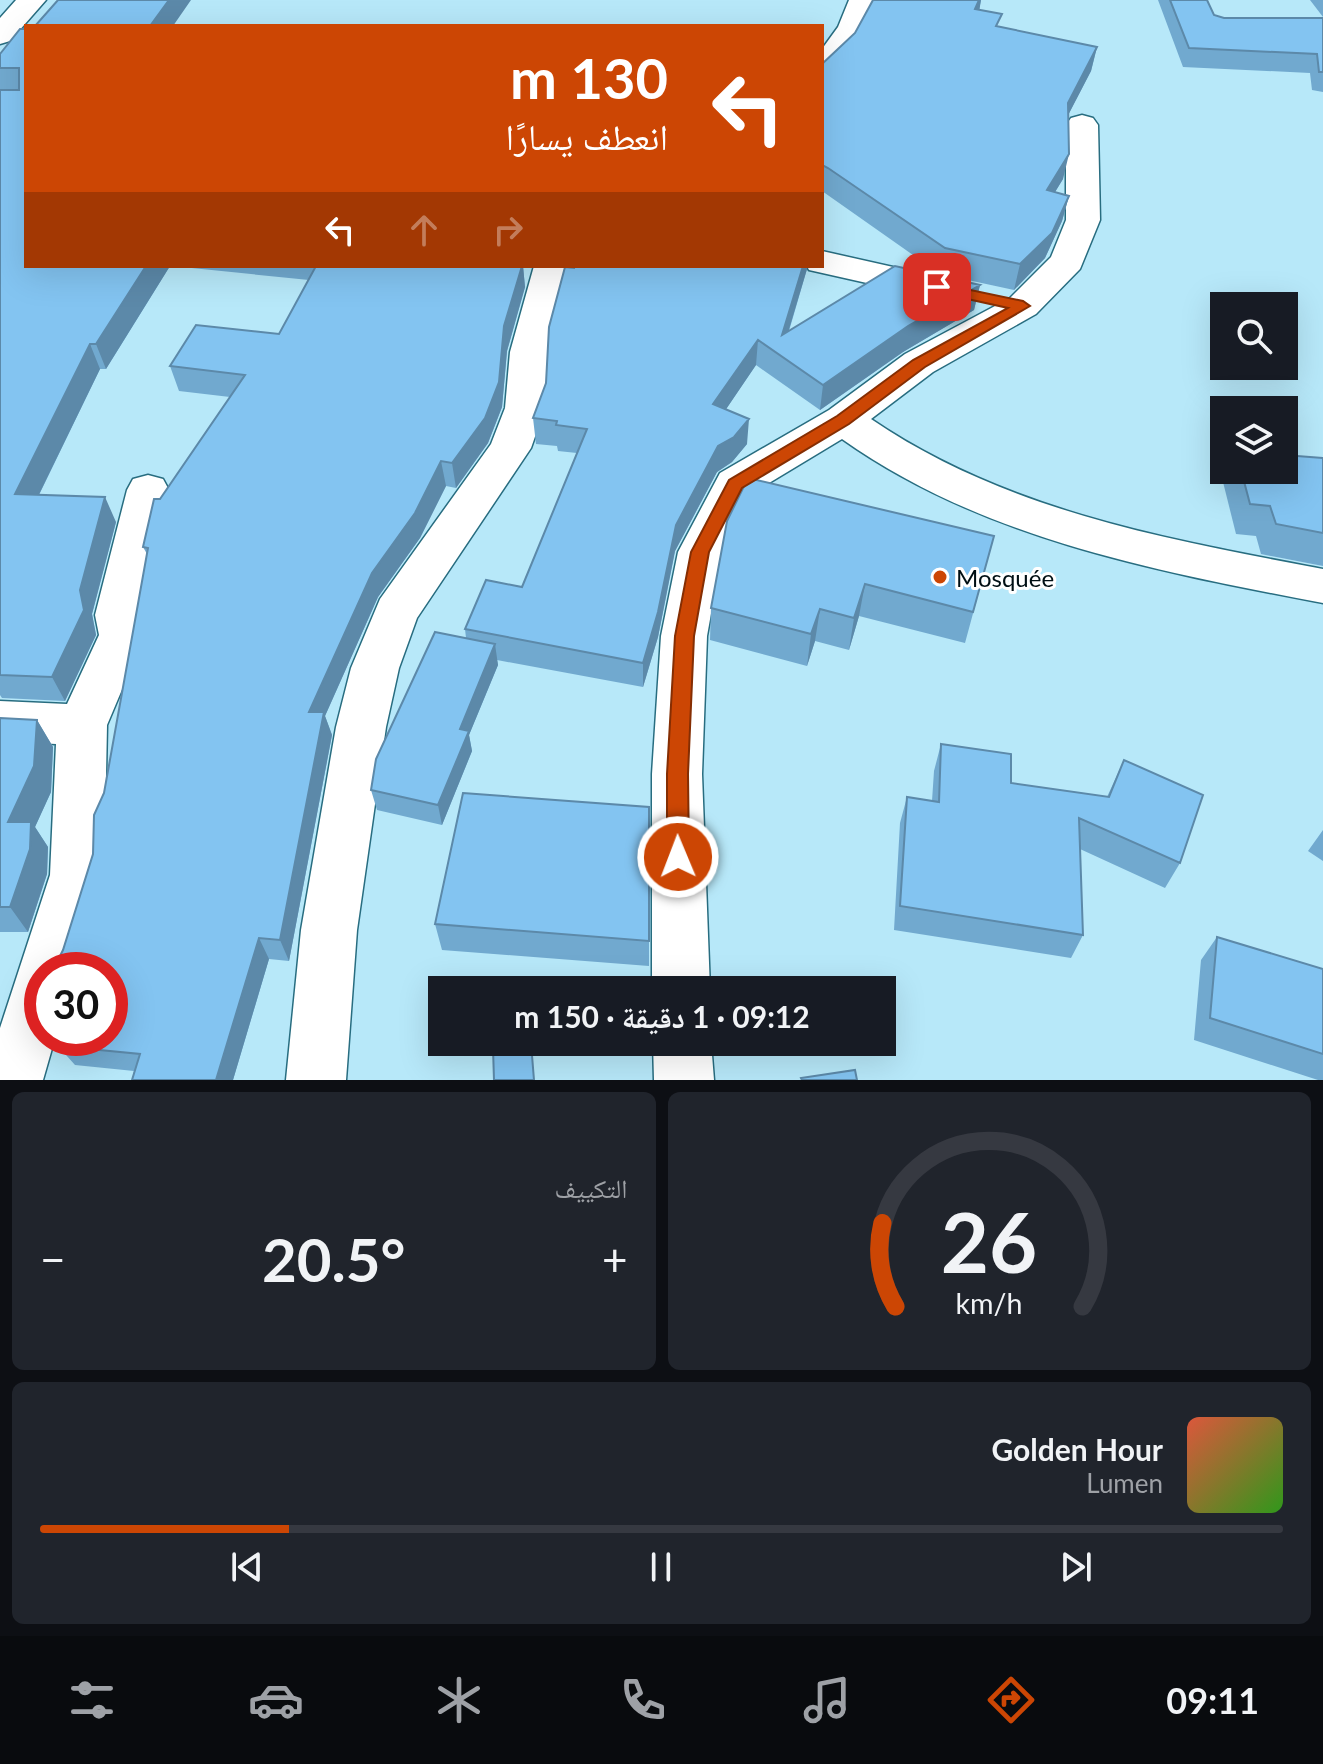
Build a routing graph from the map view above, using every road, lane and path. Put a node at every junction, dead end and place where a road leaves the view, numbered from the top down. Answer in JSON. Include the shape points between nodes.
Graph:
{"nodes":[{"id":1,"x":32,"y":0,"type":"edge"},
{"id":2,"x":863,"y":0,"type":"edge"},
{"id":3,"x":0,"y":35,"type":"edge"},
{"id":4,"x":824,"y":63,"type":"edge"},
{"id":5,"x":1082,"y":125,"type":"dead end"},
{"id":6,"x":824,"y":262,"type":"edge"},
{"id":7,"x":551,"y":268,"type":"edge"},
{"id":8,"x":1023,"y":306,"type":"junction"},
{"id":9,"x":843,"y":420,"type":"junction"},
{"id":10,"x":148,"y":490,"type":"dead end"},
{"id":11,"x":1323,"y":586,"type":"edge"},
{"id":12,"x":0,"y":721,"type":"edge"},
{"id":13,"x":82,"y":725,"type":"junction"},
{"id":14,"x":53,"y":952,"type":"edge"},
{"id":15,"x":681,"y":976,"type":"edge"},
{"id":16,"x":24,"y":1045,"type":"edge"},
{"id":17,"x":683,"y":1056,"type":"edge"},
{"id":18,"x":13,"y":1080,"type":"edge"},
{"id":19,"x":316,"y":1080,"type":"edge"},
{"id":20,"x":684,"y":1080,"type":"edge"}],
"edges":[{"from":1,"to":3,"type":"street"},
{"from":2,"to":4,"type":"street","via":[[859,16]]},
{"from":5,"to":8,"type":"street","via":[[1083,220],[1067,261]]},
{"from":6,"to":8,"type":"street"},
{"from":7,"to":19,"type":"street","via":[[529,352],[525,408],[510,448],[396,612],[375,668],[329,930]]},
{"from":8,"to":9,"type":"street","via":[[919,363]]},
{"from":9,"to":11,"type":"street","via":[[875,446],[975,499],[1173,558]]},
{"from":9,"to":15,"type":"street","via":[[735,484],[700,552],[684,636],[677,774]]},
{"from":10,"to":13,"type":"street","via":[[118,615],[122,635]]},
{"from":12,"to":13,"type":"street"},
{"from":13,"to":14,"type":"street","via":[[77,875]]},
{"from":16,"to":18,"type":"street"},
{"from":17,"to":20,"type":"street"}]}
